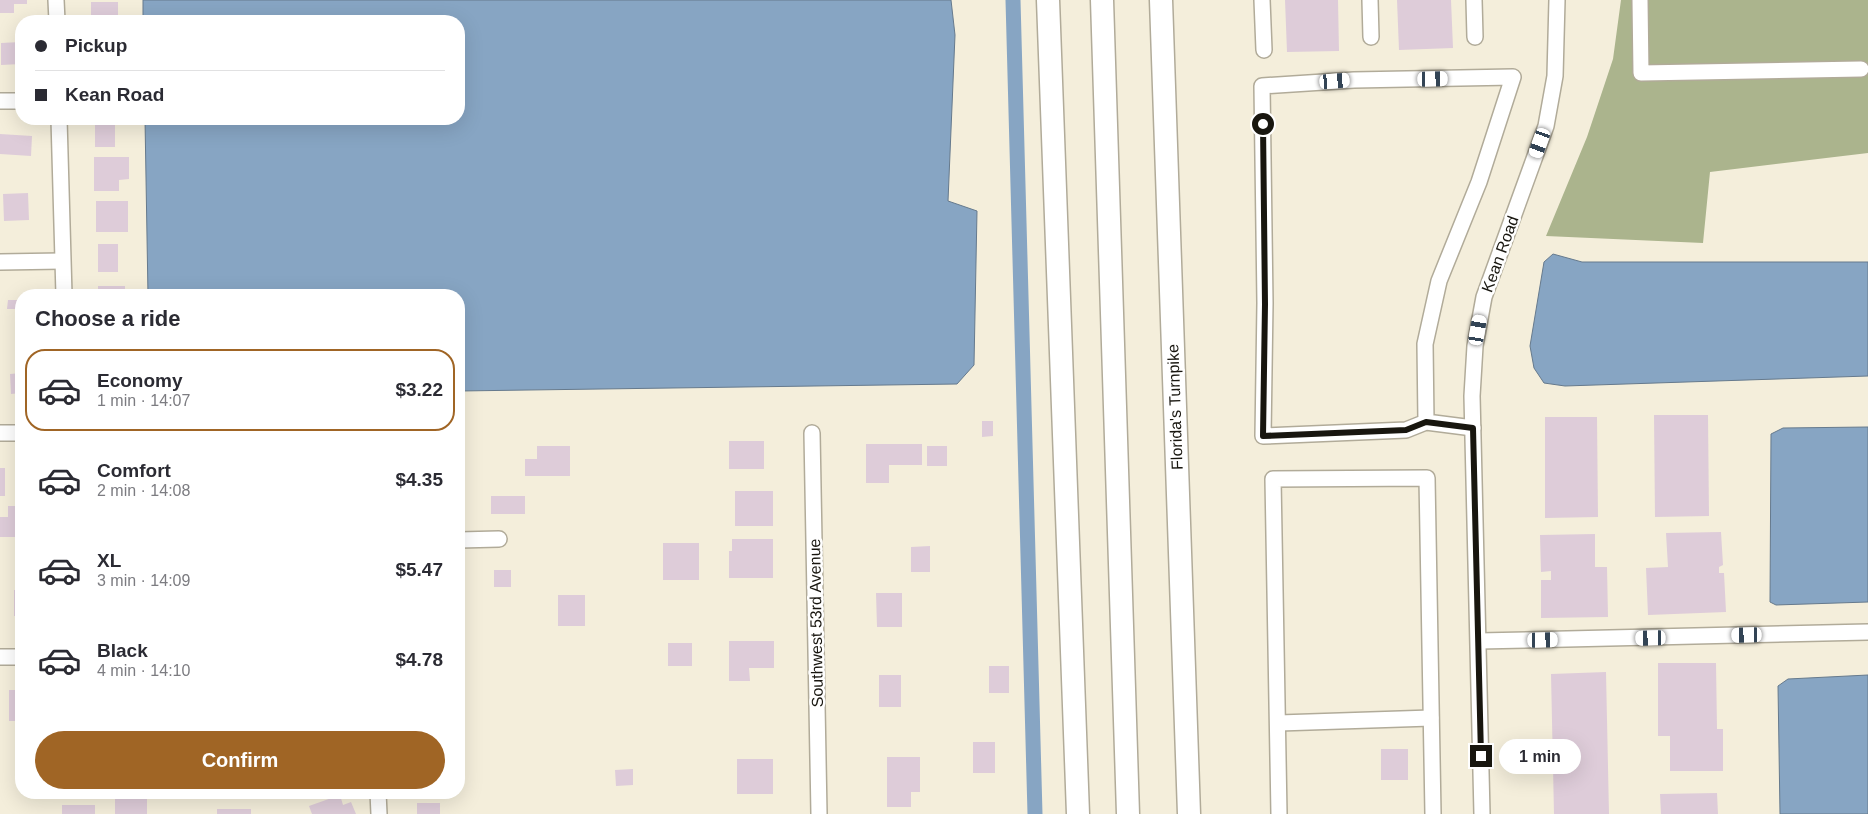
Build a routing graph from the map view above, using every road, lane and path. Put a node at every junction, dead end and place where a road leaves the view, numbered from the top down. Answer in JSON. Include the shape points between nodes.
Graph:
{"nodes":[{"id":1,"x":56,"y":0,"type":"edge"},
{"id":2,"x":1048,"y":0,"type":"edge"},
{"id":3,"x":1102,"y":0,"type":"edge"},
{"id":4,"x":1161,"y":0,"type":"edge"},
{"id":5,"x":1262,"y":0,"type":"edge"},
{"id":6,"x":1370,"y":0,"type":"edge"},
{"id":7,"x":1474,"y":0,"type":"edge"},
{"id":8,"x":1557,"y":0,"type":"edge"},
{"id":9,"x":1640,"y":0,"type":"edge"},
{"id":10,"x":57,"y":15,"type":"edge"},
{"id":11,"x":1371,"y":37,"type":"dead end"},
{"id":12,"x":1475,"y":37,"type":"dead end"},
{"id":13,"x":1264,"y":50,"type":"dead end"},
{"id":14,"x":1861,"y":69,"type":"dead end"},
{"id":15,"x":0,"y":101,"type":"edge"},
{"id":16,"x":15,"y":101,"type":"edge"},
{"id":17,"x":59,"y":125,"type":"edge"},
{"id":18,"x":62,"y":260,"type":"junction"},
{"id":19,"x":0,"y":262,"type":"edge"},
{"id":20,"x":64,"y":289,"type":"edge"},
{"id":21,"x":1426,"y":422,"type":"junction"},
{"id":22,"x":1473,"y":428,"type":"junction"},
{"id":23,"x":15,"y":432,"type":"edge"},
{"id":24,"x":0,"y":433,"type":"edge"},
{"id":25,"x":812,"y":433,"type":"dead end"},
{"id":26,"x":499,"y":539,"type":"dead end"},
{"id":27,"x":465,"y":540,"type":"edge"},
{"id":28,"x":1868,"y":632,"type":"edge"},
{"id":29,"x":1479,"y":641,"type":"junction"},
{"id":30,"x":0,"y":657,"type":"edge"},
{"id":31,"x":15,"y":657,"type":"edge"},
{"id":32,"x":1431,"y":718,"type":"junction"},
{"id":33,"x":1279,"y":723,"type":"junction"},
{"id":34,"x":378,"y":799,"type":"edge"},
{"id":35,"x":379,"y":814,"type":"edge"},
{"id":36,"x":819,"y":814,"type":"edge"},
{"id":37,"x":1078,"y":814,"type":"edge"},
{"id":38,"x":1128,"y":814,"type":"edge"},
{"id":39,"x":1189,"y":814,"type":"edge"},
{"id":40,"x":1279,"y":814,"type":"edge"},
{"id":41,"x":1433,"y":814,"type":"edge"},
{"id":42,"x":1482,"y":814,"type":"edge"}],
"edges":[{"from":1,"to":10,"type":"street"},
{"from":2,"to":37,"type":"highway"},
{"from":3,"to":38,"type":"highway"},
{"from":4,"to":39,"type":"highway","name":"Florida's Turnpike"},
{"from":5,"to":13,"type":"street"},
{"from":6,"to":11,"type":"street"},
{"from":7,"to":12,"type":"street"},
{"from":8,"to":22,"type":"street","name":"Kean Road","via":[[1555,76],[1546,126],[1484,297],[1476,346]]},
{"from":9,"to":14,"type":"street","via":[[1641,73]]},
{"from":15,"to":16,"type":"street"},
{"from":17,"to":18,"type":"street"},
{"from":18,"to":19,"type":"street"},
{"from":18,"to":20,"type":"street"},
{"from":21,"to":21,"type":"street","via":[[1406,430],[1263,436],[1262,86],[1354,80],[1513,77],[1479,182],[1439,281],[1425,344]]},
{"from":21,"to":22,"type":"street"},
{"from":22,"to":29,"type":"street","name":"Kean Road"},
{"from":23,"to":24,"type":"street"},
{"from":25,"to":36,"type":"street","name":"Southwest 53rd Avenue"},
{"from":26,"to":27,"type":"street"},
{"from":28,"to":29,"type":"street"},
{"from":29,"to":42,"type":"street","name":"Kean Road"},
{"from":30,"to":31,"type":"street"},
{"from":32,"to":33,"type":"street"},
{"from":32,"to":33,"type":"street","via":[[1427,478],[1273,479]]},
{"from":32,"to":41,"type":"street"},
{"from":33,"to":40,"type":"street"},
{"from":34,"to":35,"type":"street"}]}
